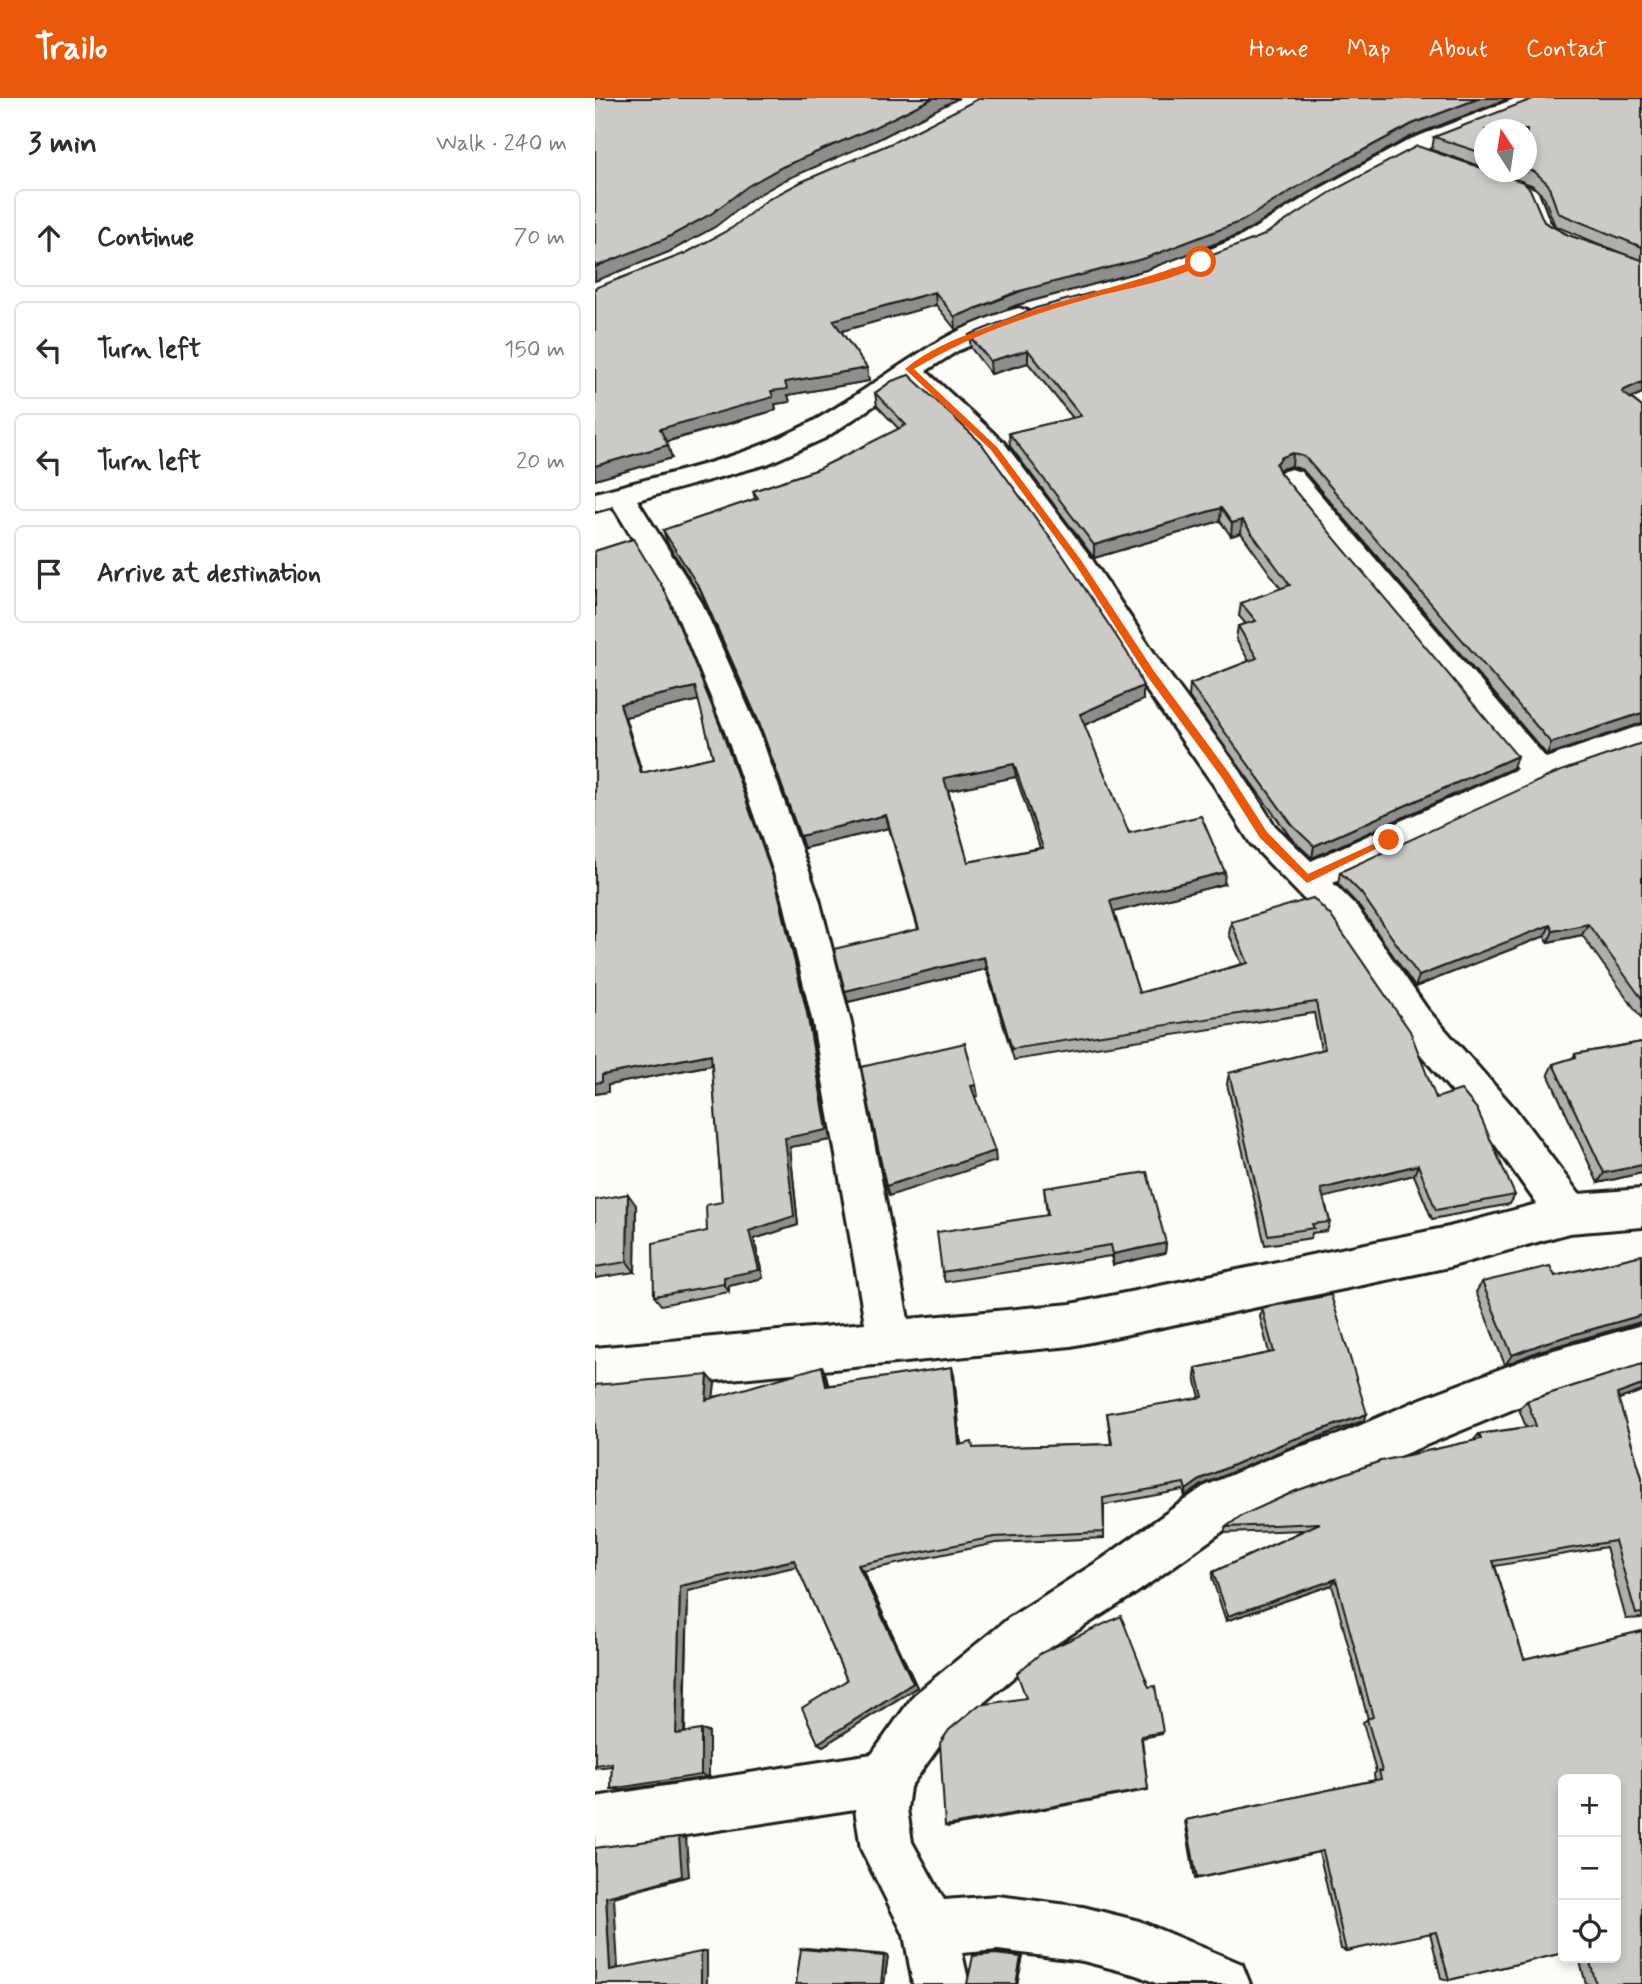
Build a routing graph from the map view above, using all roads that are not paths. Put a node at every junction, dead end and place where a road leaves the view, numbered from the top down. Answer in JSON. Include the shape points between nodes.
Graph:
{"nodes":[{"id":1,"x":1536,"y":98,"type":"edge"},
{"id":2,"x":1504,"y":182,"type":"edge"},
{"id":3,"x":1563,"y":239,"type":"edge"},
{"id":4,"x":1190,"y":266,"type":"edge"},
{"id":5,"x":1040,"y":309,"type":"edge"},
{"id":6,"x":909,"y":369,"type":"junction"},
{"id":7,"x":1291,"y":478,"type":"dead end"},
{"id":8,"x":608,"y":499,"type":"edge"},
{"id":9,"x":1642,"y":737,"type":"edge"},
{"id":10,"x":1540,"y":773,"type":"junction"},
{"id":11,"x":1307,"y":879,"type":"junction"},
{"id":12,"x":1642,"y":1208,"type":"edge"},
{"id":13,"x":1569,"y":1214,"type":"junction"},
{"id":14,"x":890,"y":1342,"type":"junction"},
{"id":15,"x":1642,"y":1346,"type":"edge"},
{"id":16,"x":595,"y":1370,"type":"edge"},
{"id":17,"x":886,"y":1778,"type":"junction"},
{"id":18,"x":595,"y":1823,"type":"edge"},
{"id":19,"x":930,"y":1928,"type":"junction"},
{"id":20,"x":941,"y":1984,"type":"edge"},
{"id":21,"x":1221,"y":1984,"type":"edge"}],
"edges":[{"from":1,"to":4,"type":"street","via":[[1325,195],[1251,242]]},
{"from":2,"to":3,"type":"lane","via":[[1532,193],[1546,230]]},
{"from":5,"to":6,"type":"street","via":[[948,345]]},
{"from":6,"to":8,"type":"street","via":[[815,432],[757,458]]},
{"from":6,"to":11,"type":"street","via":[[994,449],[1078,562],[1263,835]]},
{"from":7,"to":10,"type":"street"},
{"from":8,"to":14,"type":"street","via":[[687,603],[743,734],[801,899],[832,1023]]},
{"from":9,"to":10,"type":"street"},
{"from":10,"to":11,"type":"street"},
{"from":11,"to":13,"type":"street","via":[[1343,916],[1414,1020],[1501,1121]]},
{"from":12,"to":13,"type":"street"},
{"from":13,"to":14,"type":"street","via":[[1449,1247],[1071,1325]]},
{"from":14,"to":16,"type":"street"},
{"from":15,"to":17,"type":"street","via":[[1540,1376],[1220,1504],[1026,1635],[932,1713]]},
{"from":17,"to":18,"type":"street"},
{"from":17,"to":19,"type":"street","via":[[881,1809],[887,1849]]},
{"from":19,"to":20,"type":"street"},
{"from":19,"to":21,"type":"street","via":[[998,1923],[1083,1934],[1139,1948]]}]}
